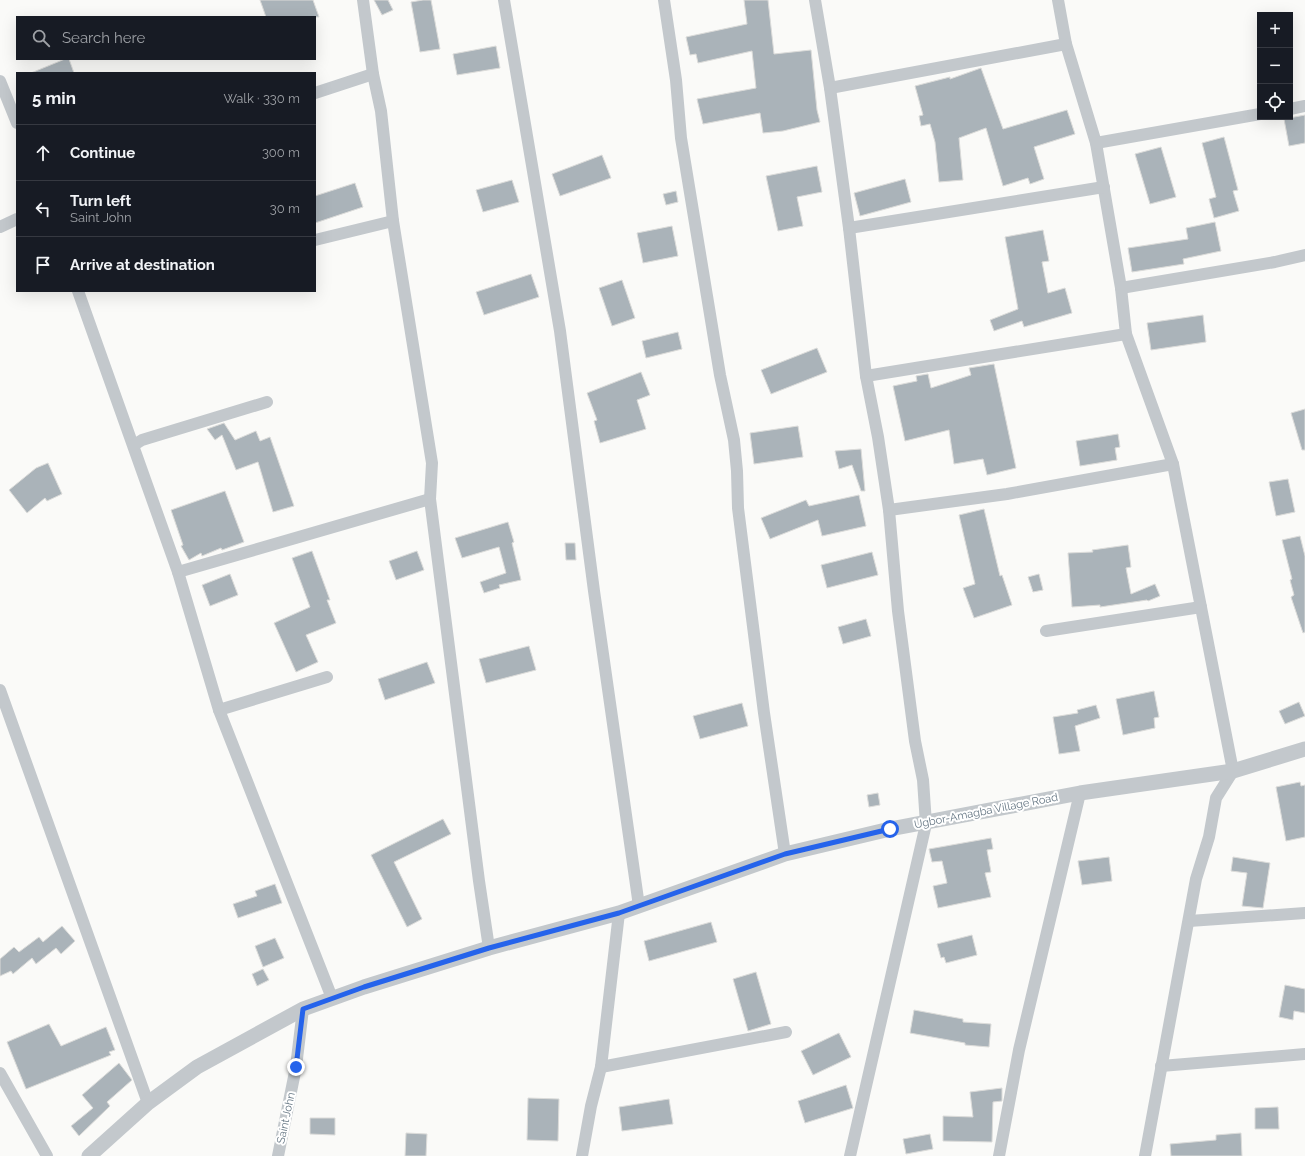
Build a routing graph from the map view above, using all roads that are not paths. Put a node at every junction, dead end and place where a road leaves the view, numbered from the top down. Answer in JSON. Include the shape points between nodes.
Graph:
{"nodes":[{"id":1,"x":363,"y":0,"type":"edge"},
{"id":2,"x":504,"y":0,"type":"edge"},
{"id":3,"x":664,"y":0,"type":"edge"},
{"id":4,"x":815,"y":0,"type":"edge"},
{"id":5,"x":1058,"y":0,"type":"edge"},
{"id":6,"x":1066,"y":44,"type":"junction"},
{"id":7,"x":373,"y":74,"type":"junction"},
{"id":8,"x":0,"y":81,"type":"edge"},
{"id":9,"x":830,"y":88,"type":"junction"},
{"id":10,"x":316,"y":93,"type":"edge"},
{"id":11,"x":1305,"y":106,"type":"edge"},
{"id":12,"x":1293,"y":108,"type":"edge"},
{"id":13,"x":1257,"y":115,"type":"edge"},
{"id":14,"x":16,"y":121,"type":"edge"},
{"id":15,"x":1096,"y":143,"type":"junction"},
{"id":16,"x":1104,"y":187,"type":"junction"},
{"id":17,"x":16,"y":220,"type":"edge"},
{"id":18,"x":393,"y":221,"type":"junction"},
{"id":19,"x":0,"y":227,"type":"edge"},
{"id":20,"x":849,"y":228,"type":"junction"},
{"id":21,"x":316,"y":240,"type":"edge"},
{"id":22,"x":1305,"y":255,"type":"edge"},
{"id":23,"x":1121,"y":288,"type":"junction"},
{"id":24,"x":78,"y":292,"type":"edge"},
{"id":25,"x":1126,"y":334,"type":"junction"},
{"id":26,"x":866,"y":376,"type":"junction"},
{"id":27,"x":267,"y":402,"type":"dead end"},
{"id":28,"x":134,"y":445,"type":"junction"},
{"id":29,"x":1173,"y":464,"type":"junction"},
{"id":30,"x":430,"y":499,"type":"junction"},
{"id":31,"x":889,"y":510,"type":"junction"},
{"id":32,"x":178,"y":572,"type":"junction"},
{"id":33,"x":1201,"y":607,"type":"junction"},
{"id":34,"x":1046,"y":631,"type":"dead end"},
{"id":35,"x":327,"y":677,"type":"dead end"},
{"id":36,"x":0,"y":690,"type":"edge"},
{"id":37,"x":218,"y":710,"type":"junction"},
{"id":38,"x":1305,"y":749,"type":"edge"},
{"id":39,"x":1233,"y":771,"type":"junction"},
{"id":40,"x":1080,"y":793,"type":"junction"},
{"id":41,"x":926,"y":824,"type":"junction"},
{"id":42,"x":785,"y":854,"type":"junction"},
{"id":43,"x":639,"y":906,"type":"junction"},
{"id":44,"x":619,"y":913,"type":"junction"},
{"id":45,"x":1305,"y":913,"type":"edge"},
{"id":46,"x":1189,"y":921,"type":"junction"},
{"id":47,"x":489,"y":948,"type":"junction"},
{"id":48,"x":332,"y":998,"type":"junction"},
{"id":49,"x":303,"y":1009,"type":"junction"},
{"id":50,"x":786,"y":1032,"type":"dead end"},
{"id":51,"x":1305,"y":1054,"type":"edge"},
{"id":52,"x":1161,"y":1066,"type":"junction"},
{"id":53,"x":600,"y":1067,"type":"junction"},
{"id":54,"x":0,"y":1073,"type":"edge"},
{"id":55,"x":148,"y":1103,"type":"junction"},
{"id":56,"x":47,"y":1156,"type":"edge"},
{"id":57,"x":89,"y":1156,"type":"edge"},
{"id":58,"x":278,"y":1156,"type":"edge"},
{"id":59,"x":582,"y":1156,"type":"edge"},
{"id":60,"x":850,"y":1156,"type":"edge"},
{"id":61,"x":999,"y":1156,"type":"edge"},
{"id":62,"x":1145,"y":1156,"type":"edge"}],
"edges":[{"from":1,"to":7,"type":"street"},
{"from":2,"to":43,"type":"street","via":[[560,331]]},
{"from":3,"to":42,"type":"street","via":[[676,80],[681,138],[720,374],[734,440],[738,508]]},
{"from":4,"to":9,"type":"street"},
{"from":5,"to":6,"type":"street"},
{"from":6,"to":9,"type":"street"},
{"from":6,"to":15,"type":"street"},
{"from":7,"to":10,"type":"street"},
{"from":7,"to":18,"type":"street","via":[[381,111]]},
{"from":8,"to":14,"type":"street"},
{"from":9,"to":20,"type":"street"},
{"from":11,"to":12,"type":"street"},
{"from":13,"to":15,"type":"street"},
{"from":15,"to":16,"type":"street"},
{"from":16,"to":20,"type":"street"},
{"from":16,"to":23,"type":"street"},
{"from":17,"to":19,"type":"street"},
{"from":18,"to":21,"type":"street"},
{"from":18,"to":30,"type":"street","via":[[432,463]]},
{"from":20,"to":26,"type":"street"},
{"from":22,"to":23,"type":"street"},
{"from":23,"to":25,"type":"street"},
{"from":24,"to":28,"type":"street"},
{"from":25,"to":26,"type":"street"},
{"from":25,"to":29,"type":"street"},
{"from":26,"to":31,"type":"street"},
{"from":27,"to":28,"type":"street","via":[[142,440]]},
{"from":28,"to":32,"type":"street"},
{"from":29,"to":31,"type":"street","via":[[1007,494]]},
{"from":29,"to":33,"type":"street"},
{"from":30,"to":32,"type":"street"},
{"from":30,"to":47,"type":"street"},
{"from":31,"to":41,"type":"street","via":[[898,611],[915,741],[923,780]]},
{"from":32,"to":37,"type":"street"},
{"from":33,"to":34,"type":"street"},
{"from":33,"to":39,"type":"street"},
{"from":35,"to":37,"type":"street"},
{"from":36,"to":55,"type":"street"},
{"from":37,"to":48,"type":"street"},
{"from":38,"to":39,"type":"street","name":"Ugbor-Amagba Village Road"},
{"from":39,"to":40,"type":"street","name":"Ugbor-Amagba Village Road"},
{"from":39,"to":46,"type":"street","via":[[1216,798],[1209,837],[1196,879]]},
{"from":40,"to":41,"type":"street","name":"Ugbor-Amagba Village Road"},
{"from":40,"to":61,"type":"street","via":[[1019,1050]]},
{"from":41,"to":42,"type":"street","name":"Ugbor-Amagba Village Road","via":[[890,829]]},
{"from":41,"to":60,"type":"street"},
{"from":42,"to":43,"type":"street","name":"Ugbor-Amagba Village Road"},
{"from":43,"to":44,"type":"street","name":"Ugbor-Amagba Village Road"},
{"from":44,"to":47,"type":"street","name":"Ugbor-Amagba Village Road"},
{"from":44,"to":53,"type":"street"},
{"from":45,"to":46,"type":"street"},
{"from":46,"to":52,"type":"street"},
{"from":47,"to":48,"type":"street","name":"Ugbor-Amagba Village Road"},
{"from":48,"to":49,"type":"street","name":"Ugbor-Amagba Village Road"},
{"from":49,"to":55,"type":"street","name":"Ugbor-Amagba Village Road","via":[[197,1067]]},
{"from":49,"to":58,"type":"street","name":"Saint John","via":[[296,1067]]},
{"from":50,"to":53,"type":"street"},
{"from":51,"to":52,"type":"street"},
{"from":52,"to":62,"type":"street"},
{"from":53,"to":59,"type":"street"},
{"from":54,"to":56,"type":"street"},
{"from":55,"to":57,"type":"street","name":"Ugbor-Amagba Village Road"}]}
